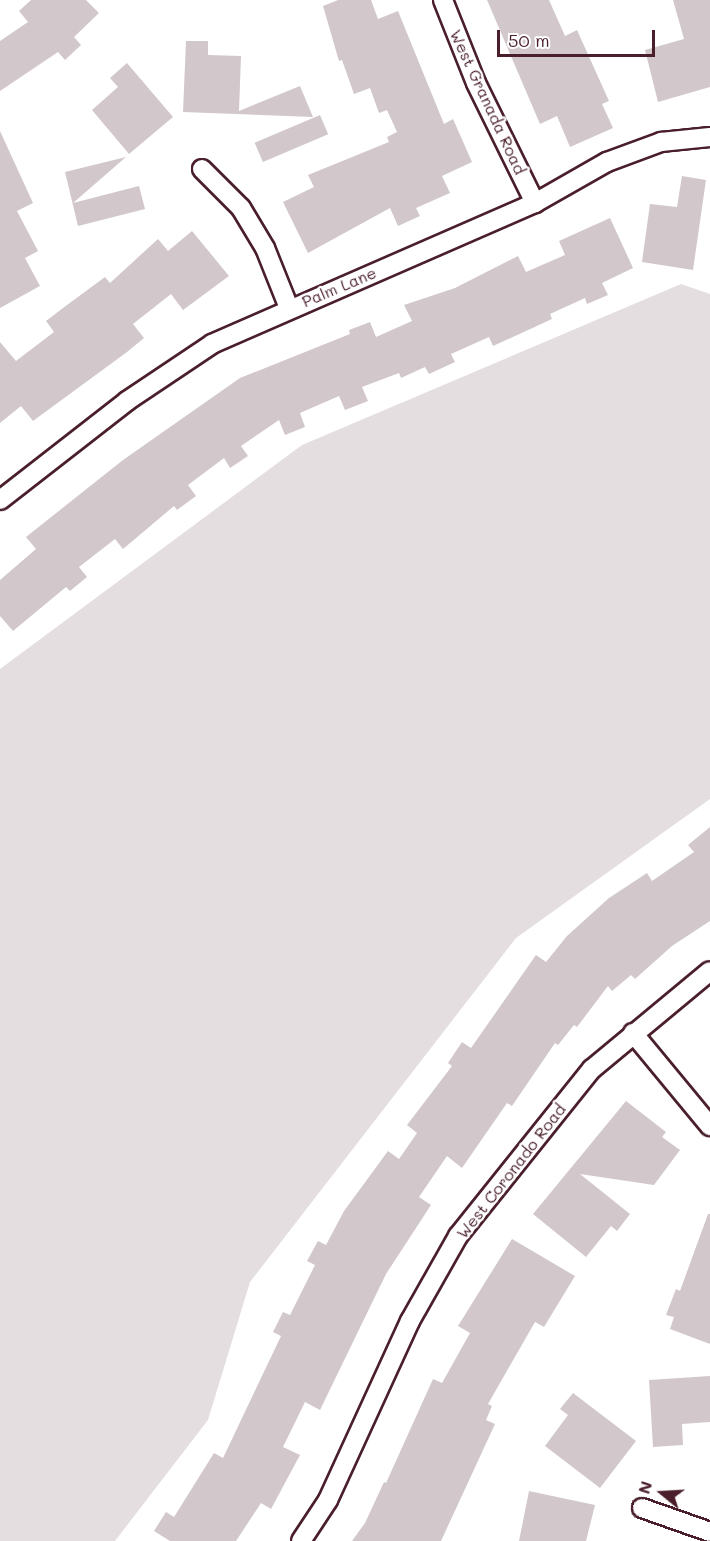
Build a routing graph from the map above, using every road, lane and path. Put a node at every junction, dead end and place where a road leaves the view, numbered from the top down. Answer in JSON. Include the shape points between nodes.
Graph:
{"nodes":[{"id":1,"x":443,"y":0,"type":"edge"},
{"id":2,"x":710,"y":137,"type":"edge"},
{"id":3,"x":202,"y":169,"type":"dead end"},
{"id":4,"x":535,"y":203,"type":"junction"},
{"id":5,"x":289,"y":308,"type":"junction"},
{"id":6,"x":0,"y":500,"type":"edge"},
{"id":7,"x":710,"y":971,"type":"edge"},
{"id":8,"x":633,"y":1033,"type":"junction"},
{"id":9,"x":710,"y":1126,"type":"edge"},
{"id":10,"x":642,"y":1508,"type":"dead end"},
{"id":11,"x":710,"y":1532,"type":"edge"},
{"id":12,"x":301,"y":1541,"type":"edge"}],
"edges":[{"from":1,"to":4,"type":"street","name":"West Granada Road","via":[[476,83]]},
{"from":2,"to":4,"type":"street","name":"Palm Lane","via":[[661,142],[618,158]]},
{"from":3,"to":5,"type":"street","via":[[241,208],[265,248]]},
{"from":4,"to":5,"type":"street","name":"Palm Lane"},
{"from":5,"to":6,"type":"street","name":"Palm Lane","via":[[212,344],[127,401]]},
{"from":7,"to":8,"type":"street","name":"West Coronado Road"},
{"from":8,"to":9,"type":"street"},
{"from":8,"to":12,"type":"street","name":"West Coronado Road","via":[[592,1069],[458,1236],[410,1321],[328,1500]]},
{"from":10,"to":11,"type":"street"}]}
